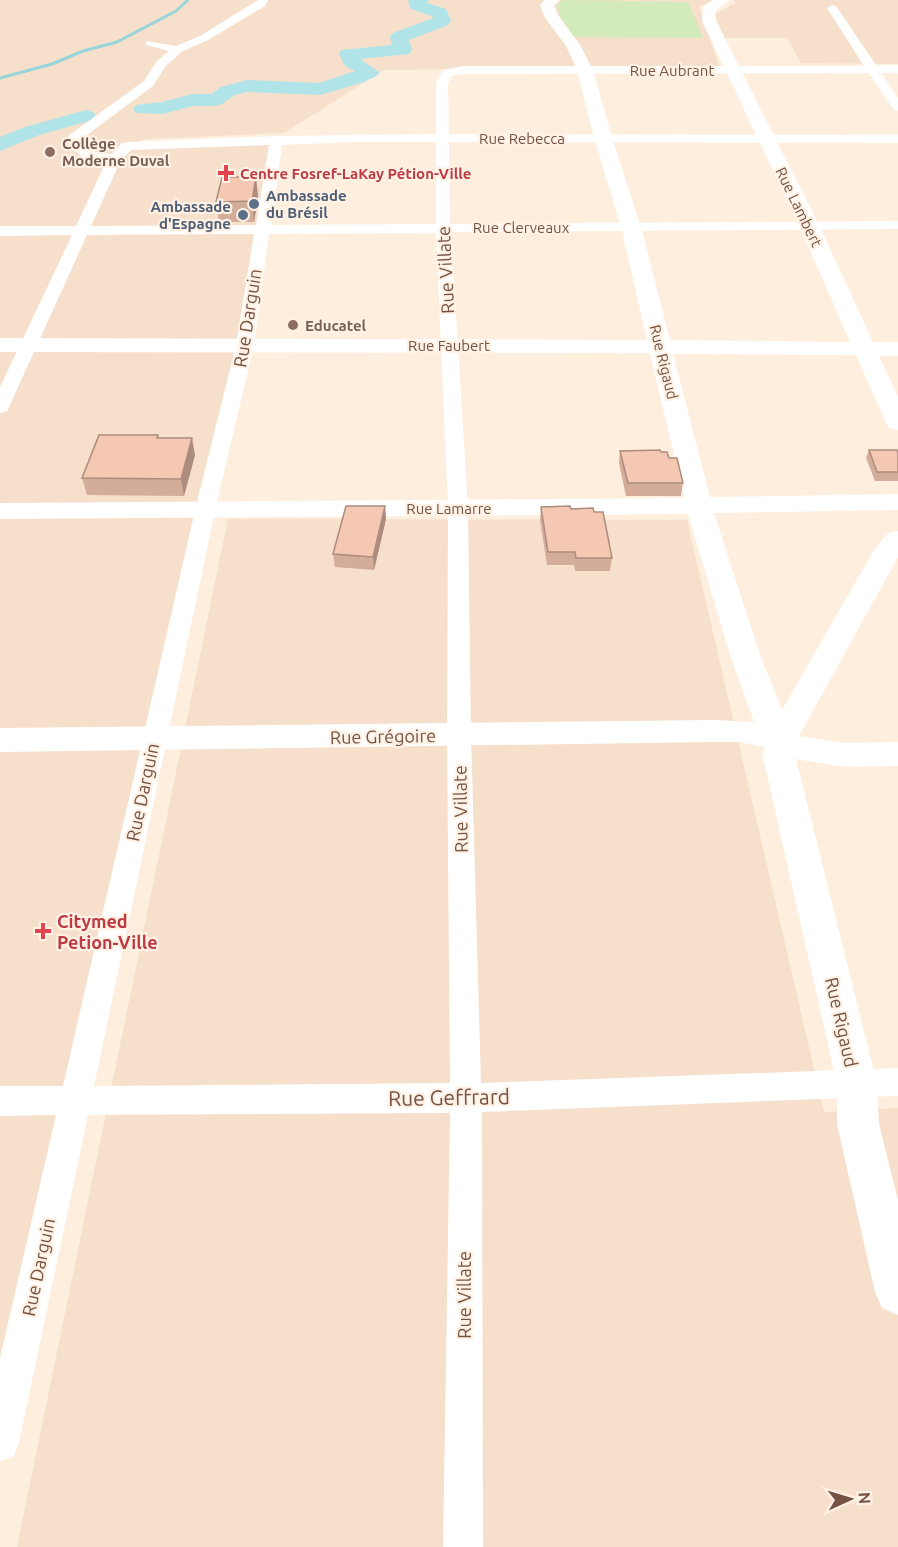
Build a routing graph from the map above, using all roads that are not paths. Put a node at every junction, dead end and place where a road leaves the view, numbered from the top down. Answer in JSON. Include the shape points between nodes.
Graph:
{"nodes":[{"id":1,"x":263,"y":0,"type":"edge"},
{"id":2,"x":553,"y":0,"type":"edge"},
{"id":3,"x":723,"y":0,"type":"edge"},
{"id":4,"x":832,"y":8,"type":"dead end"},
{"id":5,"x":150,"y":43,"type":"dead end"},
{"id":6,"x":177,"y":50,"type":"junction"},
{"id":7,"x":873,"y":69,"type":"junction"},
{"id":8,"x":898,"y":69,"type":"edge"},
{"id":9,"x":585,"y":70,"type":"junction"},
{"id":10,"x":733,"y":70,"type":"junction"},
{"id":11,"x":447,"y":73,"type":"joint"},
{"id":12,"x":898,"y":106,"type":"edge"},
{"id":13,"x":442,"y":138,"type":"junction"},
{"id":14,"x":603,"y":138,"type":"junction"},
{"id":15,"x":766,"y":138,"type":"junction"},
{"id":16,"x":898,"y":139,"type":"edge"},
{"id":17,"x":276,"y":140,"type":"junction"},
{"id":18,"x":115,"y":158,"type":"junction"},
{"id":19,"x":809,"y":225,"type":"junction"},
{"id":20,"x":898,"y":225,"type":"edge"},
{"id":21,"x":443,"y":227,"type":"junction"},
{"id":22,"x":631,"y":227,"type":"junction"},
{"id":23,"x":262,"y":228,"type":"junction"},
{"id":24,"x":81,"y":230,"type":"junction"},
{"id":25,"x":0,"y":231,"type":"edge"},
{"id":26,"x":0,"y":345,"type":"edge"},
{"id":27,"x":27,"y":345,"type":"junction"},
{"id":28,"x":245,"y":345,"type":"junction"},
{"id":29,"x":449,"y":345,"type":"junction"},
{"id":30,"x":661,"y":348,"type":"junction"},
{"id":31,"x":866,"y":348,"type":"junction"},
{"id":32,"x":898,"y":349,"type":"edge"},
{"id":33,"x":0,"y":407,"type":"edge"},
{"id":34,"x":898,"y":423,"type":"edge"},
{"id":35,"x":898,"y":502,"type":"edge"},
{"id":36,"x":206,"y":507,"type":"junction"},
{"id":37,"x":699,"y":507,"type":"junction"},
{"id":38,"x":458,"y":508,"type":"junction"},
{"id":39,"x":0,"y":511,"type":"edge"},
{"id":40,"x":898,"y":539,"type":"edge"},
{"id":41,"x":459,"y":735,"type":"junction"},
{"id":42,"x":0,"y":740,"type":"edge"},
{"id":43,"x":153,"y":740,"type":"junction"},
{"id":44,"x":779,"y":740,"type":"junction"},
{"id":45,"x":898,"y":754,"type":"edge"},
{"id":46,"x":898,"y":1082,"type":"edge"},
{"id":47,"x":857,"y":1084,"type":"junction"},
{"id":48,"x":466,"y":1098,"type":"junction"},
{"id":49,"x":75,"y":1100,"type":"junction"},
{"id":50,"x":0,"y":1101,"type":"edge"},
{"id":51,"x":898,"y":1292,"type":"edge"},
{"id":52,"x":0,"y":1442,"type":"edge"},
{"id":53,"x":463,"y":1547,"type":"edge"}],
"edges":[{"from":1,"to":6,"type":"street","via":[[204,38]]},
{"from":2,"to":9,"type":"street","name":"Rue Rigaud","via":[[547,5],[551,16],[573,45]]},
{"from":3,"to":10,"type":"street","name":"Rue Lambert","via":[[708,9],[707,15]]},
{"from":4,"to":7,"type":"street"},
{"from":5,"to":6,"type":"street"},
{"from":6,"to":18,"type":"street","via":[[160,65],[149,83],[73,139],[86,156]]},
{"from":7,"to":8,"type":"street","name":"Rue Aubrant"},
{"from":7,"to":10,"type":"street","name":"Rue Aubrant"},
{"from":7,"to":12,"type":"street"},
{"from":9,"to":10,"type":"street","name":"Rue Aubrant"},
{"from":9,"to":11,"type":"street","name":"Rue Aubrant"},
{"from":9,"to":14,"type":"street","name":"Rue Rigaud"},
{"from":10,"to":15,"type":"street","name":"Rue Lambert"},
{"from":11,"to":13,"type":"street","name":"Rue Villate","via":[[442,83]]},
{"from":13,"to":14,"type":"street","name":"Rue Rebecca"},
{"from":13,"to":17,"type":"street","name":"Rue Rebecca"},
{"from":13,"to":21,"type":"street","name":"Rue Villate"},
{"from":14,"to":15,"type":"street","name":"Rue Rebecca"},
{"from":14,"to":22,"type":"street","name":"Rue Rigaud"},
{"from":15,"to":16,"type":"street","name":"Rue Rebecca"},
{"from":15,"to":19,"type":"street","name":"Rue Lambert"},
{"from":17,"to":18,"type":"street","name":"Rue Rebecca","via":[[127,146]]},
{"from":17,"to":23,"type":"street","name":"Rue Darguin"},
{"from":18,"to":24,"type":"street"},
{"from":19,"to":20,"type":"street","name":"Rue Clerveaux"},
{"from":19,"to":22,"type":"street","name":"Rue Clerveaux"},
{"from":19,"to":31,"type":"street","name":"Rue Lambert"},
{"from":21,"to":22,"type":"street","name":"Rue Clerveaux"},
{"from":21,"to":23,"type":"street","name":"Rue Clerveaux"},
{"from":21,"to":29,"type":"street","name":"Rue Villate"},
{"from":22,"to":30,"type":"street","name":"Rue Rigaud"},
{"from":23,"to":24,"type":"street","name":"Rue Clerveaux"},
{"from":23,"to":28,"type":"street","name":"Rue Darguin"},
{"from":24,"to":25,"type":"street","name":"Rue Clerveaux"},
{"from":24,"to":27,"type":"street"},
{"from":26,"to":27,"type":"street","name":"Rue Faubert"},
{"from":27,"to":28,"type":"street","name":"Rue Faubert"},
{"from":27,"to":33,"type":"street"},
{"from":28,"to":29,"type":"street","name":"Rue Faubert"},
{"from":28,"to":36,"type":"street","name":"Rue Darguin"},
{"from":29,"to":30,"type":"street","name":"Rue Faubert"},
{"from":29,"to":38,"type":"street","name":"Rue Villate"},
{"from":30,"to":31,"type":"street","name":"Rue Faubert"},
{"from":30,"to":37,"type":"street","name":"Rue Rigaud"},
{"from":31,"to":32,"type":"street","name":"Rue Faubert"},
{"from":31,"to":34,"type":"street","name":"Rue Lambert"},
{"from":35,"to":37,"type":"street","name":"Rue Lamarre"},
{"from":36,"to":38,"type":"street","name":"Rue Lamarre"},
{"from":36,"to":39,"type":"street","name":"Rue Lamarre"},
{"from":36,"to":43,"type":"street","name":"Rue Darguin"},
{"from":37,"to":38,"type":"street","name":"Rue Lamarre"},
{"from":37,"to":44,"type":"street","name":"Rue Rigaud","via":[[745,655]]},
{"from":38,"to":41,"type":"street","name":"Rue Villate"},
{"from":40,"to":44,"type":"street","via":[[888,550]]},
{"from":41,"to":43,"type":"street","name":"Rue Grégoire"},
{"from":41,"to":44,"type":"street","name":"Rue Grégoire","via":[[739,731]]},
{"from":41,"to":48,"type":"street","name":"Rue Villate"},
{"from":42,"to":43,"type":"street","name":"Rue Grégoire"},
{"from":43,"to":49,"type":"street","name":"Rue Darguin"},
{"from":44,"to":45,"type":"street","name":"Rue Grégoire","via":[[845,755]]},
{"from":44,"to":47,"type":"street","name":"Rue Rigaud"},
{"from":46,"to":47,"type":"street","name":"Rue Geffrard"},
{"from":47,"to":48,"type":"street","name":"Rue Geffrard"},
{"from":47,"to":51,"type":"street","name":"Rue Rigaud","via":[[858,1124]]},
{"from":48,"to":49,"type":"street","name":"Rue Geffrard"},
{"from":48,"to":53,"type":"street","name":"Rue Villate"},
{"from":49,"to":50,"type":"street","name":"Rue Geffrard"},
{"from":49,"to":52,"type":"street","name":"Rue Darguin"}]}
